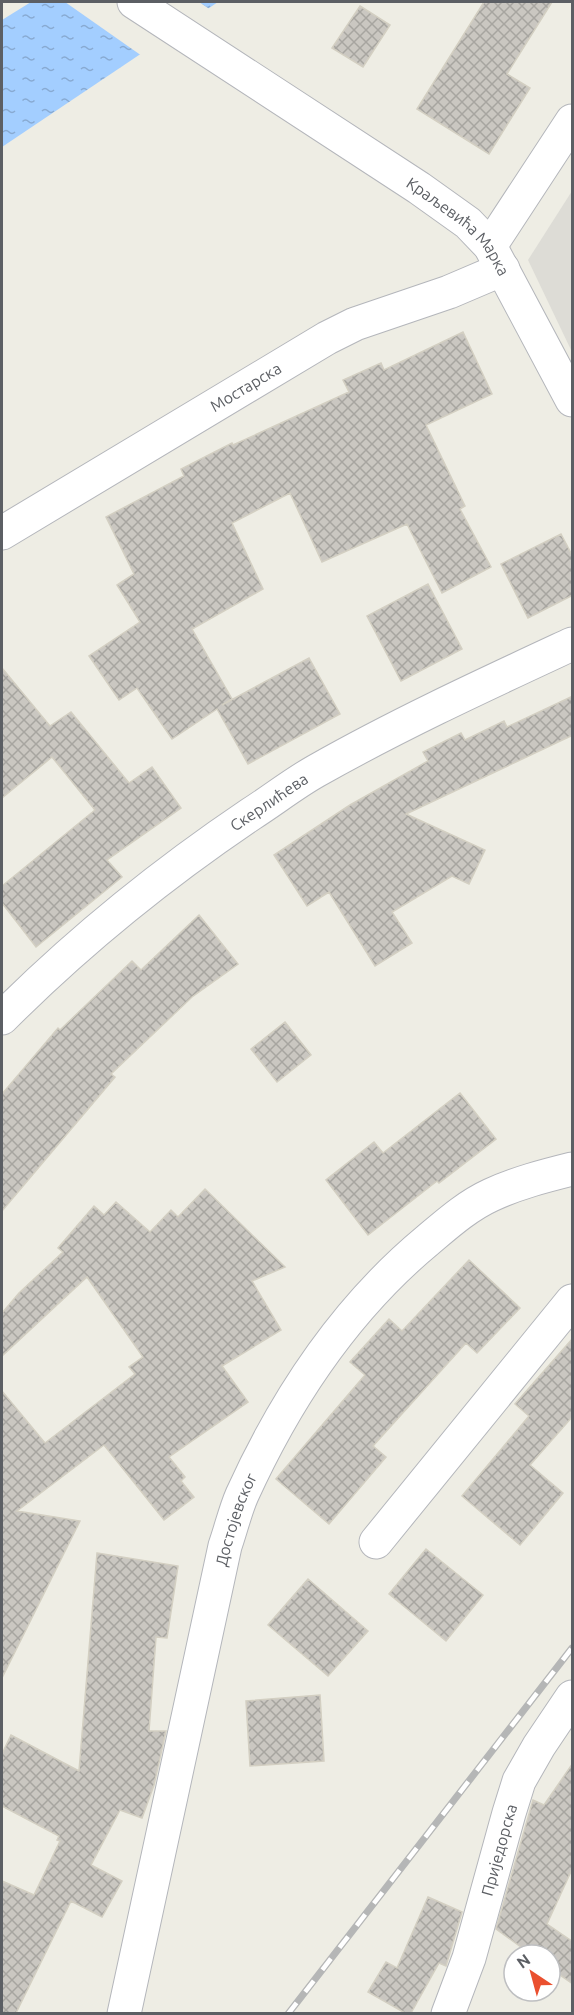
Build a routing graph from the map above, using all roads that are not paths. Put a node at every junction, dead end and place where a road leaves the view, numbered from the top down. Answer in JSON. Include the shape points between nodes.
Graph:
{"nodes":[{"id":1,"x":134,"y":2,"type":"edge"},
{"id":2,"x":573,"y":121,"type":"edge"},
{"id":3,"x":497,"y":257,"type":"junction"},
{"id":4,"x":573,"y":400,"type":"edge"},
{"id":5,"x":2,"y":533,"type":"edge"},
{"id":6,"x":573,"y":644,"type":"edge"},
{"id":7,"x":2,"y":1018,"type":"edge"},
{"id":8,"x":573,"y":1169,"type":"edge"},
{"id":9,"x":573,"y":1301,"type":"edge"},
{"id":10,"x":376,"y":1542,"type":"dead end"},
{"id":11,"x":573,"y":1697,"type":"edge"},
{"id":12,"x":124,"y":2013,"type":"edge"},
{"id":13,"x":448,"y":2013,"type":"edge"}],
"edges":[{"from":1,"to":3,"type":"street","name":"Краљевића Марка","via":[[441,202],[468,223]]},
{"from":2,"to":3,"type":"street"},
{"from":3,"to":4,"type":"street","name":"Краљевића Марка"},
{"from":3,"to":5,"type":"street","name":"Мостарска","via":[[449,292],[355,324],[327,338]]},
{"from":6,"to":7,"type":"street","name":"Скерлићева","via":[[429,711],[314,772],[201,848],[43,976]]},
{"from":8,"to":12,"type":"street","name":"Достојевског","via":[[530,1179],[489,1196],[457,1215],[408,1257],[362,1303],[326,1347],[268,1445],[242,1496],[225,1546]]},
{"from":9,"to":10,"type":"street"},
{"from":11,"to":13,"type":"street","name":"Приједорска","via":[[519,1780],[469,1958]]}]}
